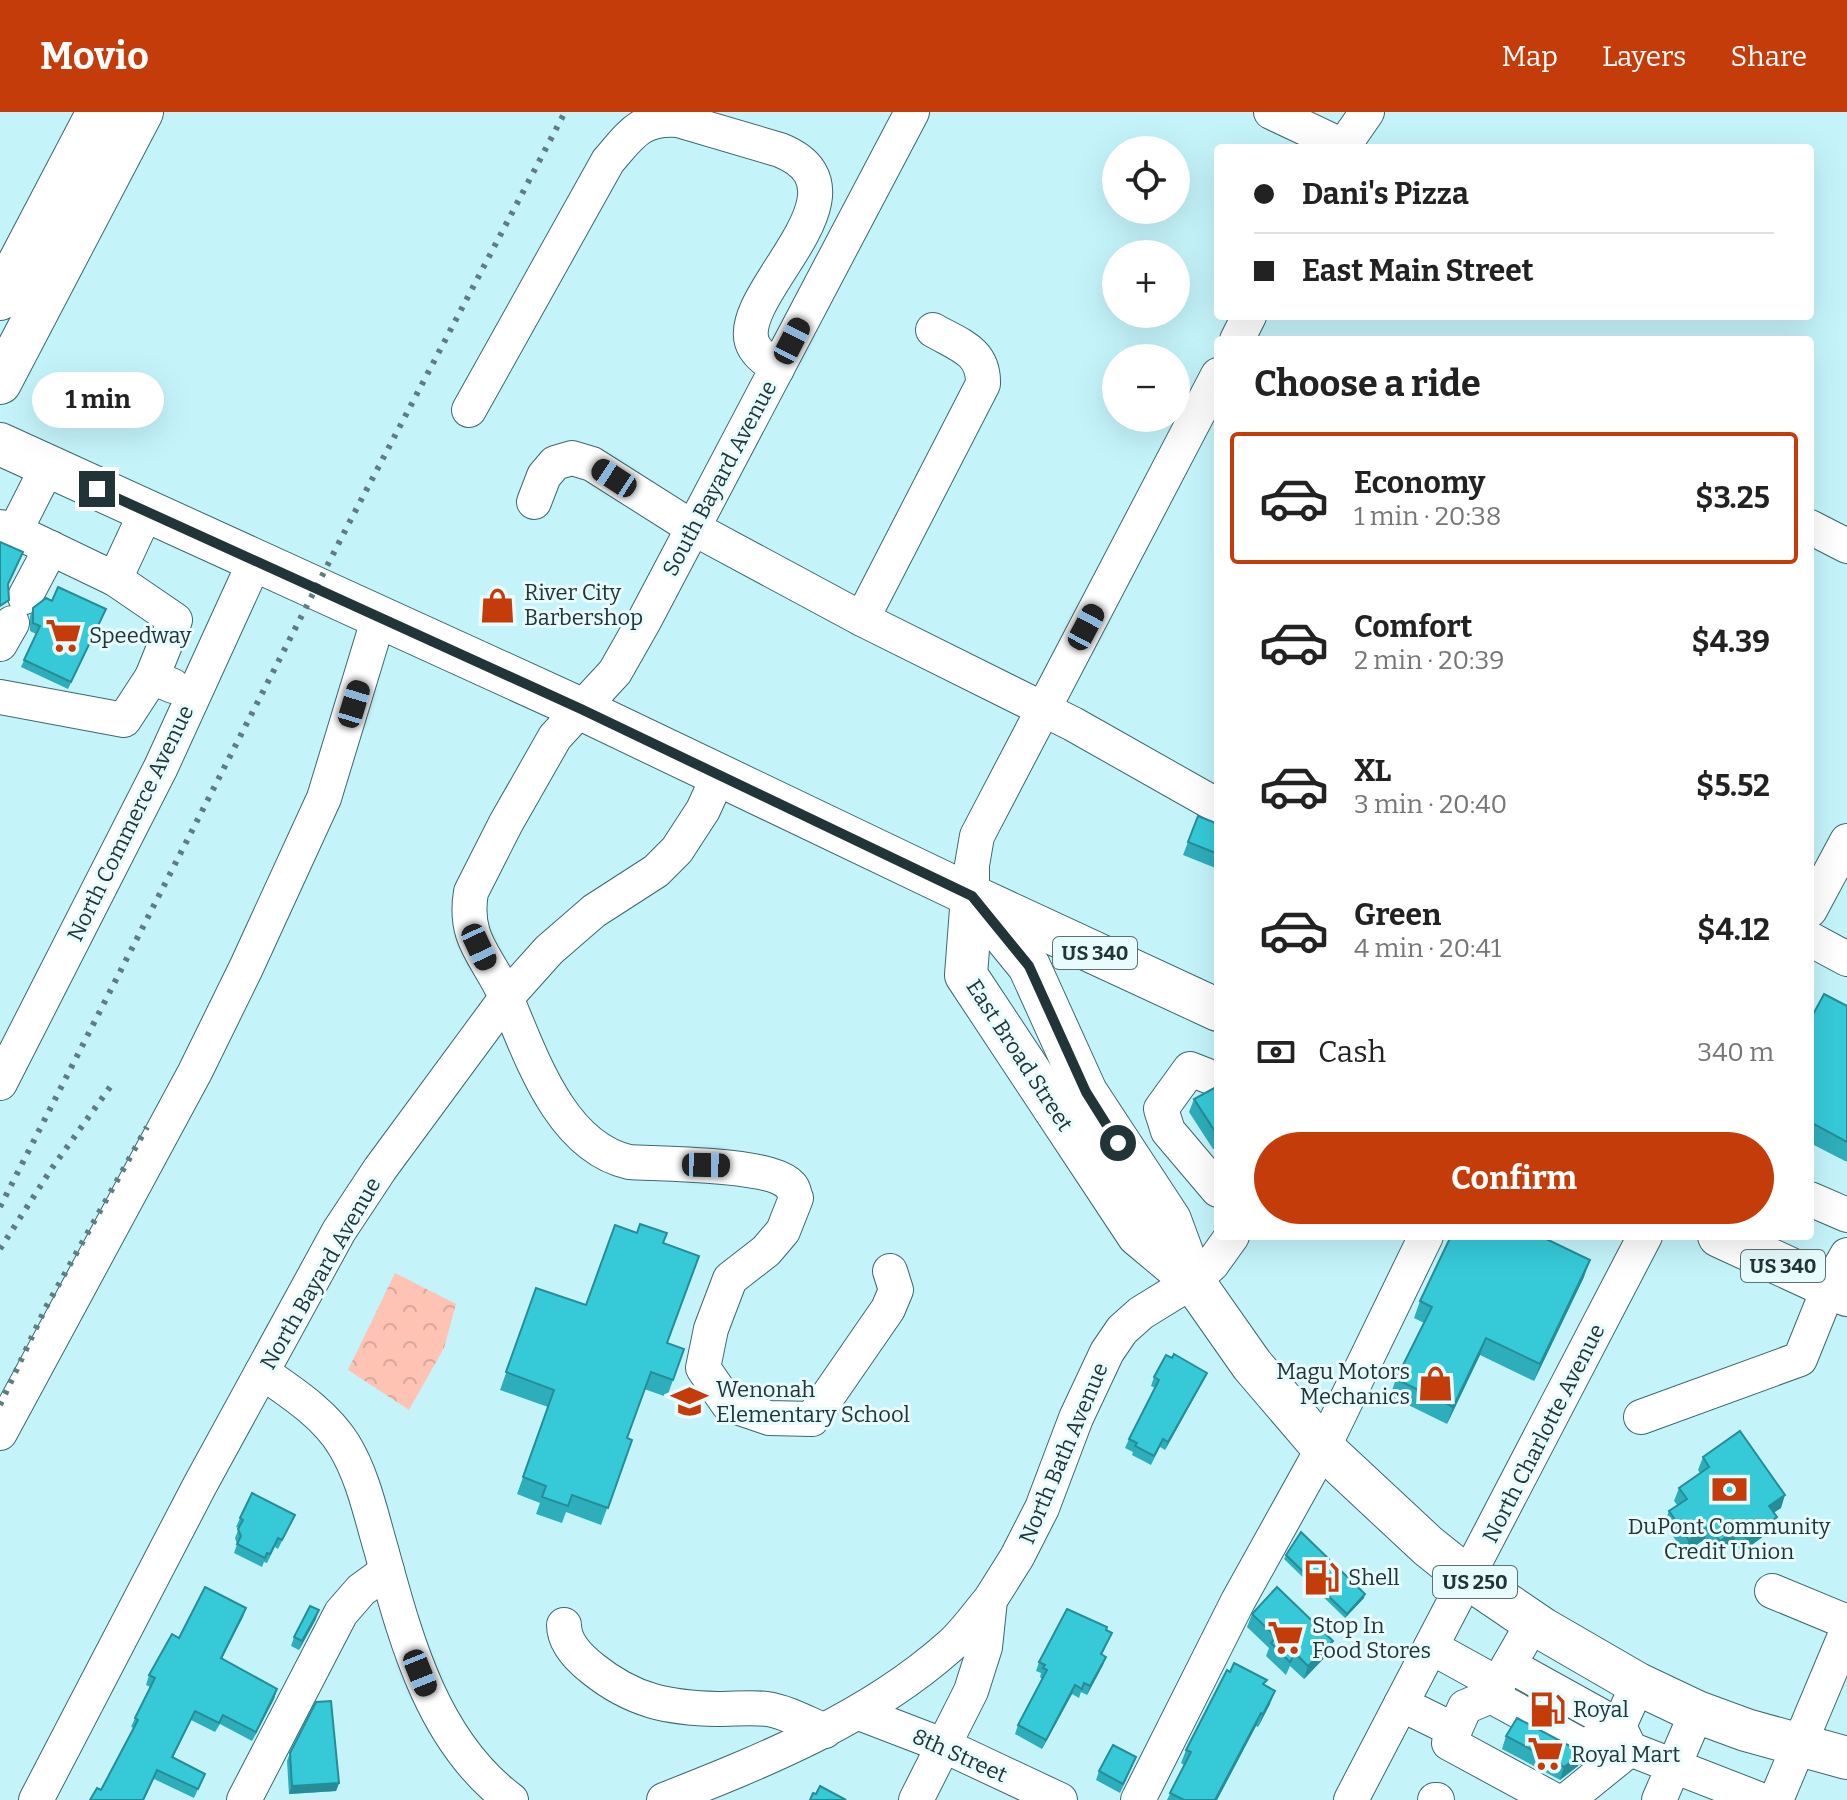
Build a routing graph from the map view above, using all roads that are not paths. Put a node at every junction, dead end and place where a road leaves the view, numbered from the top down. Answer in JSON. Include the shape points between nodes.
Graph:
{"nodes":[{"id":1,"x":98,"y":112,"type":"edge"},
{"id":2,"x":142,"y":112,"type":"edge"},
{"id":3,"x":912,"y":112,"type":"edge"},
{"id":4,"x":1271,"y":112,"type":"edge"},
{"id":5,"x":1367,"y":112,"type":"edge"},
{"id":6,"x":1336,"y":144,"type":"edge"},
{"id":7,"x":1344,"y":144,"type":"edge"},
{"id":8,"x":0,"y":299,"type":"edge"},
{"id":9,"x":933,"y":330,"type":"dead end"},
{"id":10,"x":777,"y":369,"type":"junction"},
{"id":11,"x":0,"y":383,"type":"edge"},
{"id":12,"x":1214,"y":383,"type":"edge"},
{"id":13,"x":469,"y":410,"type":"dead end"},
{"id":14,"x":0,"y":444,"type":"edge"},
{"id":15,"x":48,"y":466,"type":"junction"},
{"id":16,"x":534,"y":502,"type":"dead end"},
{"id":17,"x":146,"y":512,"type":"junction"},
{"id":18,"x":693,"y":528,"type":"junction"},
{"id":19,"x":8,"y":529,"type":"edge"},
{"id":20,"x":1814,"y":529,"type":"edge"},
{"id":21,"x":1847,"y":546,"type":"edge"},
{"id":22,"x":51,"y":548,"type":"junction"},
{"id":23,"x":255,"y":561,"type":"junction"},
{"id":24,"x":115,"y":579,"type":"junction"},
{"id":25,"x":12,"y":615,"type":"edge"},
{"id":26,"x":379,"y":617,"type":"junction"},
{"id":27,"x":862,"y":619,"type":"junction"},
{"id":28,"x":152,"y":677,"type":"junction"},
{"id":29,"x":193,"y":695,"type":"junction"},
{"id":30,"x":0,"y":697,"type":"edge"},
{"id":31,"x":581,"y":709,"type":"junction"},
{"id":32,"x":1042,"y":711,"type":"junction"},
{"id":33,"x":719,"y":775,"type":"junction"},
{"id":34,"x":1214,"y":804,"type":"edge"},
{"id":35,"x":1847,"y":841,"type":"edge"},
{"id":36,"x":972,"y":896,"type":"junction"},
{"id":37,"x":1814,"y":903,"type":"edge"},
{"id":38,"x":1814,"y":941,"type":"edge"},
{"id":39,"x":1847,"y":959,"type":"edge"},
{"id":40,"x":506,"y":998,"type":"junction"},
{"id":41,"x":1214,"y":1008,"type":"edge"},
{"id":42,"x":1214,"y":1078,"type":"edge"},
{"id":43,"x":0,"y":1083,"type":"edge"},
{"id":44,"x":1214,"y":1089,"type":"edge"},
{"id":45,"x":1207,"y":1153,"type":"edge"},
{"id":46,"x":1214,"y":1185,"type":"edge"},
{"id":47,"x":1814,"y":1201,"type":"edge"},
{"id":48,"x":1847,"y":1215,"type":"edge"},
{"id":49,"x":1229,"y":1240,"type":"edge"},
{"id":50,"x":1424,"y":1240,"type":"edge"},
{"id":51,"x":1643,"y":1240,"type":"edge"},
{"id":52,"x":1730,"y":1240,"type":"edge"},
{"id":53,"x":890,"y":1271,"type":"dead end"},
{"id":54,"x":1841,"y":1279,"type":"edge"},
{"id":55,"x":1193,"y":1281,"type":"junction"},
{"id":56,"x":262,"y":1372,"type":"junction"},
{"id":57,"x":1641,"y":1417,"type":"dead end"},
{"id":58,"x":0,"y":1433,"type":"edge"},
{"id":59,"x":1323,"y":1448,"type":"junction"},
{"id":60,"x":387,"y":1571,"type":"junction"},
{"id":61,"x":1468,"y":1578,"type":"junction"},
{"id":62,"x":1772,"y":1591,"type":"dead end"},
{"id":63,"x":990,"y":1600,"type":"junction"},
{"id":64,"x":1847,"y":1622,"type":"edge"},
{"id":65,"x":1533,"y":1623,"type":"junction"},
{"id":66,"x":564,"y":1625,"type":"dead end"},
{"id":67,"x":1847,"y":1631,"type":"edge"},
{"id":68,"x":1431,"y":1647,"type":"junction"},
{"id":69,"x":1499,"y":1682,"type":"junction"},
{"id":70,"x":1638,"y":1684,"type":"junction"},
{"id":71,"x":1401,"y":1704,"type":"junction"},
{"id":72,"x":1697,"y":1712,"type":"junction"},
{"id":73,"x":859,"y":1713,"type":"junction"},
{"id":74,"x":1454,"y":1730,"type":"junction"},
{"id":75,"x":825,"y":1731,"type":"junction"},
{"id":76,"x":1625,"y":1737,"type":"junction"},
{"id":77,"x":1797,"y":1745,"type":"junction"},
{"id":78,"x":945,"y":1746,"type":"junction"},
{"id":79,"x":1847,"y":1758,"type":"edge"},
{"id":80,"x":1674,"y":1766,"type":"junction"},
{"id":81,"x":1540,"y":1797,"type":"edge"},
{"id":82,"x":36,"y":1800,"type":"edge"},
{"id":83,"x":244,"y":1800,"type":"edge"},
{"id":84,"x":511,"y":1800,"type":"edge"},
{"id":85,"x":664,"y":1800,"type":"edge"},
{"id":86,"x":916,"y":1800,"type":"edge"},
{"id":87,"x":1060,"y":1800,"type":"edge"},
{"id":88,"x":1138,"y":1800,"type":"edge"},
{"id":89,"x":1351,"y":1800,"type":"edge"},
{"id":90,"x":1567,"y":1800,"type":"edge"},
{"id":91,"x":1659,"y":1800,"type":"edge"},
{"id":92,"x":1761,"y":1800,"type":"edge"},
{"id":93,"x":1776,"y":1800,"type":"edge"}],
"edges":[{"from":1,"to":8,"type":"main road"},
{"from":2,"to":11,"type":"main road"},
{"from":3,"to":10,"type":"street","name":"South Bayard Avenue"},
{"from":4,"to":6,"type":"street"},
{"from":5,"to":7,"type":"street"},
{"from":9,"to":27,"type":"street","via":[[979,360],[983,384]]},
{"from":10,"to":13,"type":"street","via":[[758,353],[751,330],[807,224],[815,199],[810,174],[796,157],[780,150],[661,119],[636,129],[608,161]]},
{"from":10,"to":18,"type":"street","name":"South Bayard Avenue"},
{"from":12,"to":32,"type":"street"},
{"from":14,"to":15,"type":"main road","number":"US 250"},
{"from":15,"to":17,"type":"main road","number":"US 250"},
{"from":15,"to":19,"type":"street"},
{"from":16,"to":18,"type":"street","via":[[549,468],[564,459],[580,459]]},
{"from":17,"to":23,"type":"main road","number":"US 250"},
{"from":17,"to":24,"type":"street"},
{"from":18,"to":27,"type":"street"},
{"from":18,"to":31,"type":"street","name":"South Bayard Avenue","via":[[615,672]]},
{"from":19,"to":22,"type":"street"},
{"from":20,"to":21,"type":"street"},
{"from":22,"to":24,"type":"street"},
{"from":22,"to":25,"type":"street"},
{"from":23,"to":26,"type":"main road","number":"US 250"},
{"from":23,"to":29,"type":"street","name":"North Commerce Avenue"},
{"from":24,"to":28,"type":"street","via":[[175,620]]},
{"from":26,"to":31,"type":"main road","number":"US 250"},
{"from":26,"to":58,"type":"street","via":[[324,798],[246,968]]},
{"from":27,"to":32,"type":"street"},
{"from":28,"to":29,"type":"street"},
{"from":28,"to":30,"type":"street","via":[[124,720]]},
{"from":29,"to":43,"type":"street","name":"North Commerce Avenue"},
{"from":31,"to":33,"type":"main road","number":"US 250"},
{"from":31,"to":40,"type":"street","name":"South Bayard Avenue","via":[[555,737],[471,892],[469,928]]},
{"from":32,"to":34,"type":"street"},
{"from":32,"to":36,"type":"street","via":[[977,836]]},
{"from":33,"to":36,"type":"main road","number":"US 250"},
{"from":33,"to":40,"type":"street","name":"North Bayard Avenue","via":[[677,850],[656,871],[594,911]]},
{"from":35,"to":37,"type":"street"},
{"from":36,"to":41,"type":"main road","number":"US 340"},
{"from":36,"to":55,"type":"main road","name":"East Broad Street","number":"US 250","via":[[1029,966],[1086,1092],[1170,1220]]},
{"from":36,"to":55,"type":"main road","name":"East Broad Street","number":"US 250","via":[[966,975],[1138,1235]]},
{"from":38,"to":39,"type":"street"},
{"from":40,"to":53,"type":"street","name":"South Bayard Avenue","via":[[545,1085],[594,1148],[629,1162],[725,1166],[791,1186],[796,1198],[783,1231],[730,1279],[711,1329],[703,1368],[728,1404],[769,1418],[812,1419],[888,1309],[896,1290]]},
{"from":40,"to":56,"type":"street","name":"North Bayard Avenue","via":[[339,1231]]},
{"from":42,"to":46,"type":"street","via":[[1190,1069],[1161,1109],[1168,1131]]},
{"from":44,"to":45,"type":"street","via":[[1183,1117]]},
{"from":47,"to":48,"type":"street"},
{"from":49,"to":55,"type":"street","name":"North Bath Avenue"},
{"from":50,"to":59,"type":"street"},
{"from":51,"to":61,"type":"street","name":"North Charlotte Avenue"},
{"from":52,"to":54,"type":"main road","number":"US 340"},
{"from":54,"to":57,"type":"street","via":[[1800,1359]]},
{"from":55,"to":59,"type":"main road","name":"East Broad Street","number":"US 250","via":[[1252,1365]]},
{"from":55,"to":63,"type":"street","name":"North Bath Avenue","via":[[1141,1313],[1107,1352],[1042,1508]]},
{"from":56,"to":60,"type":"street","via":[[297,1397],[344,1445]]},
{"from":56,"to":82,"type":"street","name":"North Bayard Avenue"},
{"from":59,"to":61,"type":"main road","name":"East Broad Street","number":"US 250"},
{"from":59,"to":88,"type":"street","via":[[1238,1601]]},
{"from":60,"to":83,"type":"street","via":[[341,1613]]},
{"from":60,"to":84,"type":"street","via":[[432,1702],[476,1768]]},
{"from":61,"to":65,"type":"main road","name":"East Broad Street","number":"US 250"},
{"from":61,"to":68,"type":"street","name":"North Charlotte Avenue"},
{"from":62,"to":64,"type":"street"},
{"from":63,"to":73,"type":"street","via":[[953,1644]]},
{"from":63,"to":78,"type":"street","name":"North Bath Avenue","via":[[985,1647]]},
{"from":65,"to":69,"type":"street"},
{"from":65,"to":70,"type":"main road","name":"East Broad Street","number":"US 250"},
{"from":66,"to":75,"type":"street","via":[[567,1641],[582,1661],[634,1696],[698,1709],[766,1709]]},
{"from":67,"to":77,"type":"street"},
{"from":68,"to":69,"type":"street"},
{"from":68,"to":71,"type":"street","name":"North Charlotte Avenue"},
{"from":69,"to":74,"type":"street","via":[[1465,1707]]},
{"from":69,"to":76,"type":"street"},
{"from":70,"to":72,"type":"main road","name":"East Broad Street","number":"US 250"},
{"from":70,"to":76,"type":"street"},
{"from":71,"to":74,"type":"street"},
{"from":71,"to":89,"type":"street","name":"North Charlotte Avenue"},
{"from":72,"to":77,"type":"main road","name":"East Broad Street","number":"US 250"},
{"from":72,"to":80,"type":"street"},
{"from":73,"to":75,"type":"street"},
{"from":73,"to":78,"type":"street","name":"8th Street"},
{"from":74,"to":81,"type":"street","via":[[1449,1743]]},
{"from":75,"to":85,"type":"street"},
{"from":76,"to":80,"type":"street"},
{"from":76,"to":90,"type":"street"},
{"from":77,"to":79,"type":"main road","name":"East Broad Street","number":"US 250"},
{"from":77,"to":93,"type":"street"},
{"from":78,"to":86,"type":"street","name":"North Bath Avenue"},
{"from":78,"to":87,"type":"street","name":"8th Street"},
{"from":80,"to":91,"type":"street"},
{"from":80,"to":92,"type":"street"}]}
